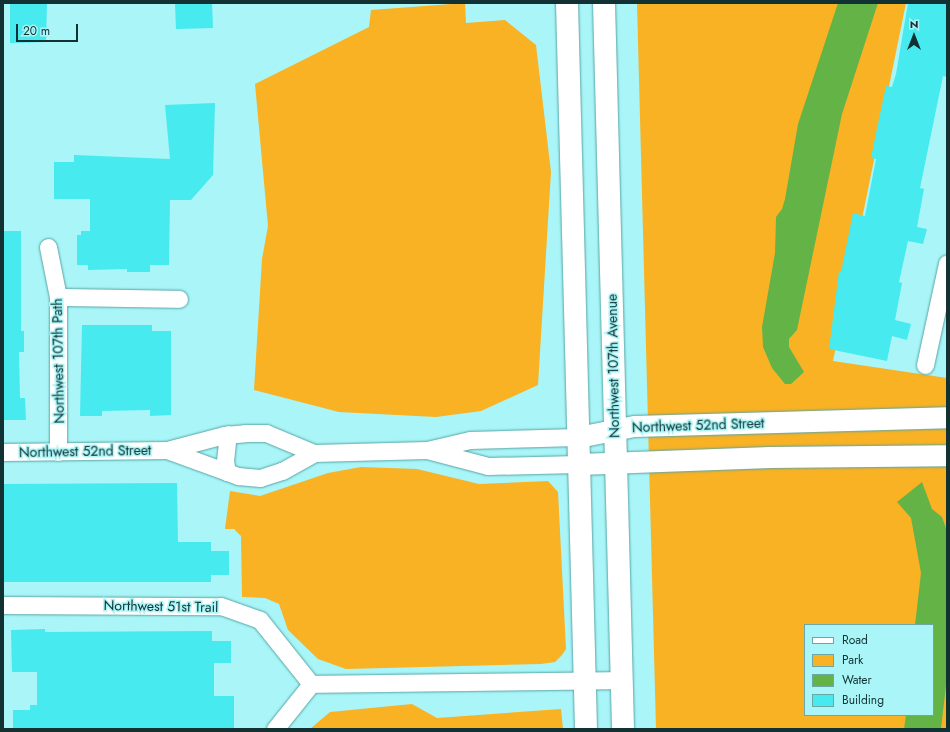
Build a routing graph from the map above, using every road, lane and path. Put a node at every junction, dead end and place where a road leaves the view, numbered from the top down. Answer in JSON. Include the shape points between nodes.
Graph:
{"nodes":[{"id":1,"x":567,"y":3,"type":"edge"},
{"id":2,"x":604,"y":3,"type":"edge"},
{"id":3,"x":48,"y":247,"type":"dead end"},
{"id":4,"x":947,"y":263,"type":"edge"},
{"id":5,"x":58,"y":297,"type":"junction"},
{"id":6,"x":179,"y":299,"type":"dead end"},
{"id":7,"x":925,"y":365,"type":"dead end"},
{"id":8,"x":947,"y":417,"type":"edge"},
{"id":9,"x":614,"y":430,"type":"junction"},
{"id":10,"x":228,"y":434,"type":"junction"},
{"id":11,"x":578,"y":437,"type":"junction"},
{"id":12,"x":167,"y":450,"type":"junction"},
{"id":13,"x":427,"y":450,"type":"junction"},
{"id":14,"x":3,"y":452,"type":"edge"},
{"id":15,"x":58,"y":452,"type":"junction"},
{"id":16,"x":314,"y":453,"type":"junction"},
{"id":17,"x":947,"y":455,"type":"edge"},
{"id":18,"x":615,"y":461,"type":"junction"},
{"id":19,"x":579,"y":464,"type":"junction"},
{"id":20,"x":227,"y":472,"type":"junction"},
{"id":21,"x":3,"y":605,"type":"edge"},
{"id":22,"x":621,"y":680,"type":"junction"},
{"id":23,"x":584,"y":681,"type":"junction"},
{"id":24,"x":310,"y":684,"type":"junction"},
{"id":25,"x":275,"y":729,"type":"edge"},
{"id":26,"x":586,"y":729,"type":"edge"},
{"id":27,"x":623,"y":729,"type":"edge"}],
"edges":[{"from":1,"to":11,"type":"main road"},
{"from":2,"to":9,"type":"main road","name":"Northwest 107th Avenue"},
{"from":3,"to":5,"type":"street","name":"Northwest 107th Path"},
{"from":4,"to":7,"type":"street"},
{"from":5,"to":6,"type":"street"},
{"from":5,"to":15,"type":"street","name":"Northwest 107th Path"},
{"from":8,"to":9,"type":"street","name":"Northwest 52nd Street","via":[[634,426]]},
{"from":9,"to":11,"type":"street","name":"Northwest 52nd Street"},
{"from":9,"to":18,"type":"main road","name":"Northwest 107th Avenue"},
{"from":10,"to":12,"type":"street","name":"Northwest 52nd Street"},
{"from":10,"to":16,"type":"street","name":"Northwest 52nd Street","via":[[266,433]]},
{"from":10,"to":20,"type":"street","via":[[225,461]]},
{"from":11,"to":13,"type":"street","name":"Northwest 52nd Street","via":[[470,440]]},
{"from":11,"to":19,"type":"main road"},
{"from":12,"to":15,"type":"street","name":"Northwest 52nd Street"},
{"from":12,"to":20,"type":"street","name":"Northwest 52nd Street"},
{"from":13,"to":16,"type":"street","name":"Northwest 52nd Street"},
{"from":13,"to":19,"type":"street","name":"Northwest 52nd Street","via":[[488,466]]},
{"from":14,"to":15,"type":"street","name":"Northwest 52nd Street"},
{"from":16,"to":20,"type":"street","name":"Northwest 52nd Street","via":[[282,471],[260,478]]},
{"from":17,"to":18,"type":"street","name":"Northwest 52nd Street"},
{"from":18,"to":19,"type":"street","name":"Northwest 52nd Street"},
{"from":18,"to":22,"type":"main road","name":"Northwest 107th Avenue"},
{"from":19,"to":23,"type":"main road"},
{"from":21,"to":24,"type":"street","name":"Northwest 51st Trail","via":[[221,606],[260,620]]},
{"from":22,"to":23,"type":"street"},
{"from":22,"to":27,"type":"main road","name":"Northwest 107th Avenue"},
{"from":23,"to":24,"type":"street"},
{"from":23,"to":26,"type":"main road"},
{"from":24,"to":25,"type":"street"}]}
